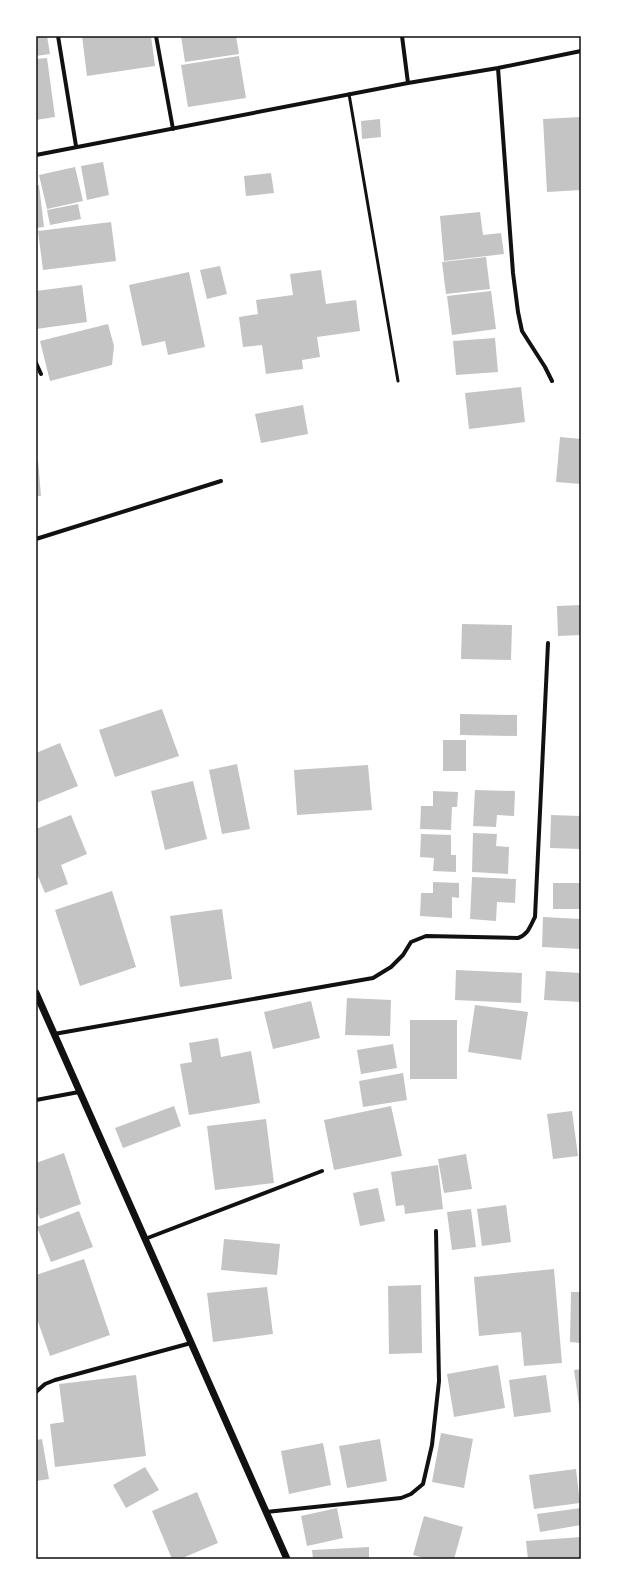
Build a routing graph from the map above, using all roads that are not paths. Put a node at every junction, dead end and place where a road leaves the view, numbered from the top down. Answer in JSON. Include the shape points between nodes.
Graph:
{"nodes":[{"id":1,"x":58,"y":36,"type":"edge"},
{"id":2,"x":156,"y":36,"type":"edge"},
{"id":3,"x":402,"y":36,"type":"edge"},
{"id":4,"x":581,"y":51,"type":"edge"},
{"id":5,"x":498,"y":68,"type":"junction"},
{"id":6,"x":408,"y":83,"type":"junction"},
{"id":7,"x":349,"y":94,"type":"junction"},
{"id":8,"x":173,"y":129,"type":"junction"},
{"id":9,"x":76,"y":146,"type":"junction"},
{"id":10,"x":36,"y":155,"type":"edge"},
{"id":11,"x":36,"y":363,"type":"edge"},
{"id":12,"x":40,"y":374,"type":"dead end"},
{"id":13,"x":398,"y":381,"type":"dead end"},
{"id":14,"x":552,"y":381,"type":"dead end"},
{"id":15,"x":221,"y":481,"type":"dead end"},
{"id":16,"x":36,"y":538,"type":"edge"},
{"id":17,"x":548,"y":643,"type":"dead end"},
{"id":18,"x":36,"y":993,"type":"edge"},
{"id":19,"x":54,"y":1034,"type":"junction"},
{"id":20,"x":79,"y":1092,"type":"junction"},
{"id":21,"x":36,"y":1100,"type":"edge"},
{"id":22,"x":322,"y":1171,"type":"dead end"},
{"id":23,"x":436,"y":1231,"type":"dead end"},
{"id":24,"x":145,"y":1239,"type":"junction"},
{"id":25,"x":191,"y":1343,"type":"junction"},
{"id":26,"x":36,"y":1392,"type":"edge"},
{"id":27,"x":266,"y":1512,"type":"junction"},
{"id":28,"x":287,"y":1559,"type":"edge"}],
"edges":[{"from":1,"to":9,"type":"street"},
{"from":2,"to":8,"type":"street"},
{"from":3,"to":6,"type":"street"},
{"from":4,"to":5,"type":"street"},
{"from":5,"to":6,"type":"street"},
{"from":5,"to":14,"type":"street","via":[[518,312],[522,331]]},
{"from":6,"to":7,"type":"street"},
{"from":7,"to":8,"type":"street"},
{"from":7,"to":13,"type":"lane"},
{"from":8,"to":9,"type":"street"},
{"from":9,"to":10,"type":"street"},
{"from":11,"to":12,"type":"street"},
{"from":15,"to":16,"type":"street"},
{"from":17,"to":19,"type":"street","via":[[535,917],[523,937],[426,936],[412,942],[391,967],[373,978]]},
{"from":18,"to":19,"type":"street"},
{"from":19,"to":20,"type":"street"},
{"from":20,"to":21,"type":"street"},
{"from":20,"to":24,"type":"street"},
{"from":22,"to":24,"type":"street"},
{"from":23,"to":27,"type":"street","via":[[439,1381],[432,1445],[423,1484],[402,1498]]},
{"from":24,"to":25,"type":"street"},
{"from":25,"to":26,"type":"street","via":[[55,1380]]},
{"from":25,"to":27,"type":"street"},
{"from":27,"to":28,"type":"street"}]}
